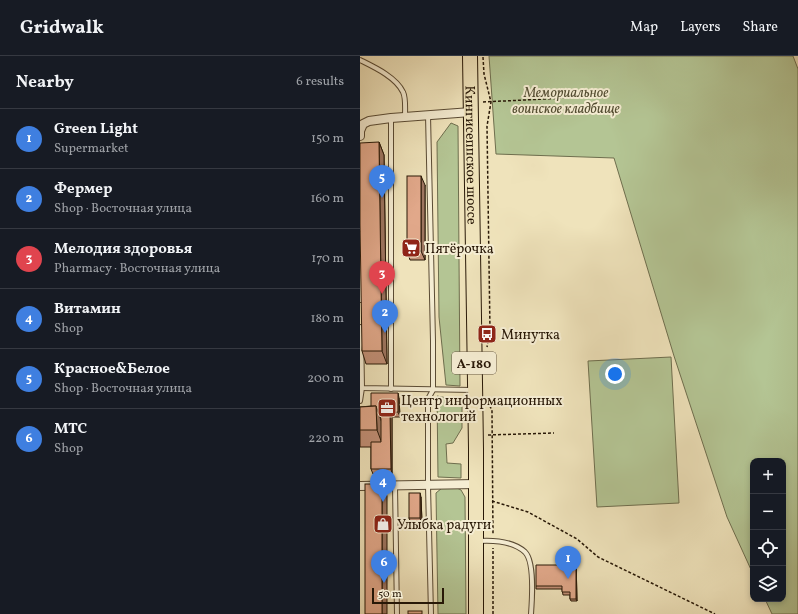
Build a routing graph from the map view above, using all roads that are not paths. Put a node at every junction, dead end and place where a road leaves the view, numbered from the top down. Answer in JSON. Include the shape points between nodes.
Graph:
{"nodes":[{"id":1,"x":470,"y":56,"type":"edge"},
{"id":2,"x":360,"y":60,"type":"edge"},
{"id":3,"x":471,"y":107,"type":"junction"},
{"id":4,"x":428,"y":115,"type":"junction"},
{"id":5,"x":405,"y":117,"type":"junction"},
{"id":6,"x":391,"y":118,"type":"junction"},
{"id":7,"x":360,"y":136,"type":"edge"},
{"id":8,"x":360,"y":236,"type":"edge"},
{"id":9,"x":361,"y":304,"type":"edge"},
{"id":10,"x":361,"y":319,"type":"edge"},
{"id":11,"x":362,"y":388,"type":"junction"},
{"id":12,"x":391,"y":389,"type":"junction"},
{"id":13,"x":433,"y":390,"type":"junction"},
{"id":14,"x":480,"y":393,"type":"junction"},
{"id":15,"x":360,"y":401,"type":"edge"},
{"id":16,"x":476,"y":484,"type":"junction"},
{"id":17,"x":360,"y":486,"type":"edge"},
{"id":18,"x":396,"y":486,"type":"junction"},
{"id":19,"x":428,"y":486,"type":"junction"},
{"id":20,"x":476,"y":541,"type":"junction"},
{"id":21,"x":397,"y":614,"type":"edge"},
{"id":22,"x":432,"y":614,"type":"edge"},
{"id":23,"x":476,"y":614,"type":"edge"},
{"id":24,"x":531,"y":614,"type":"edge"}],
"edges":[{"from":1,"to":3,"type":"highway","name":"Кингисеппское шоссе","number":"А-180"},
{"from":2,"to":5,"type":"lane","via":[[384,72],[397,84],[403,92]]},
{"from":3,"to":4,"type":"street"},
{"from":3,"to":14,"type":"highway","name":"Кингисеппское шоссе","number":"А-180"},
{"from":4,"to":5,"type":"street"},
{"from":4,"to":13,"type":"lane"},
{"from":5,"to":6,"type":"street"},
{"from":6,"to":7,"type":"street","via":[[363,124]]},
{"from":6,"to":12,"type":"lane"},
{"from":8,"to":9,"type":"street"},
{"from":10,"to":11,"type":"lane"},
{"from":11,"to":12,"type":"lane"},
{"from":11,"to":15,"type":"lane"},
{"from":12,"to":13,"type":"lane"},
{"from":13,"to":14,"type":"lane"},
{"from":13,"to":19,"type":"lane","via":[[428,399]]},
{"from":14,"to":16,"type":"highway","name":"Кингисеппское шоссе","number":"А-180","via":[[475,435]]},
{"from":16,"to":19,"type":"street"},
{"from":16,"to":20,"type":"highway","name":"Кингисеппское шоссе","number":"А-180"},
{"from":17,"to":18,"type":"street"},
{"from":18,"to":19,"type":"street"},
{"from":18,"to":21,"type":"lane"},
{"from":19,"to":22,"type":"lane"},
{"from":20,"to":23,"type":"highway","name":"Кингисеппское шоссе","number":"А-180"},
{"from":20,"to":24,"type":"lane","via":[[493,540],[512,544],[526,553],[531,564]]}]}
